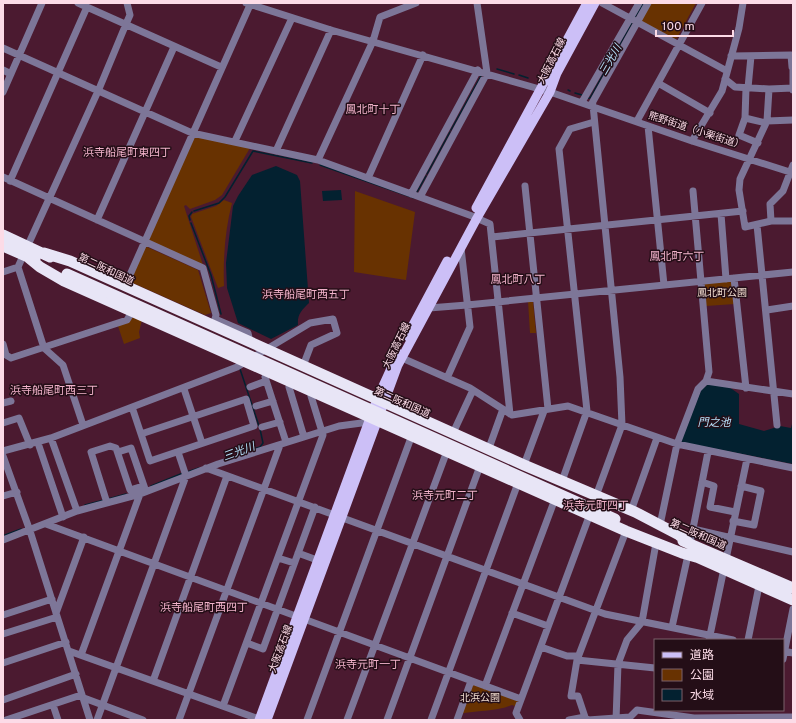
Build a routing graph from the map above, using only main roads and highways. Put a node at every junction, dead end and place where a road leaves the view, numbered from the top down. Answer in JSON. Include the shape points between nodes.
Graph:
{"nodes":[{"id":1,"x":582,"y":3,"type":"edge"},
{"id":2,"x":587,"y":3,"type":"edge"},
{"id":3,"x":595,"y":3,"type":"edge"},
{"id":4,"x":602,"y":3,"type":"edge"},
{"id":5,"x":545,"y":90,"type":"junction"},
{"id":6,"x":475,"y":217,"type":"junction"},
{"id":7,"x":3,"y":235,"type":"edge"},
{"id":8,"x":3,"y":246,"type":"edge"},
{"id":9,"x":27,"y":253,"type":"junction"},
{"id":10,"x":44,"y":253,"type":"junction"},
{"id":11,"x":426,"y":306,"type":"junction"},
{"id":12,"x":381,"y":401,"type":"junction"},
{"id":13,"x":373,"y":420,"type":"junction"},
{"id":14,"x":338,"y":516,"type":"junction"},
{"id":15,"x":617,"y":516,"type":"junction"},
{"id":16,"x":691,"y":552,"type":"junction"},
{"id":17,"x":725,"y":565,"type":"junction"},
{"id":18,"x":793,"y":588,"type":"edge"},
{"id":19,"x":793,"y":600,"type":"edge"},
{"id":20,"x":300,"y":618,"type":"junction"},
{"id":21,"x":259,"y":720,"type":"edge"},
{"id":22,"x":267,"y":720,"type":"edge"}],
"edges":[{"from":1,"to":5,"type":"main road","via":[[547,68]]},
{"from":2,"to":5,"type":"main road","name":"大阪高石線"},
{"from":3,"to":5,"type":"main road","name":"大阪高石線"},
{"from":4,"to":5,"type":"main road","via":[[556,85]]},
{"from":5,"to":6,"type":"main road","name":"大阪高石線"},
{"from":6,"to":11,"type":"main road","name":"大阪高石線"},
{"from":6,"to":11,"type":"main road","name":"大阪高石線","via":[[461,248]]},
{"from":7,"to":9,"type":"highway","name":"第二阪和国道"},
{"from":8,"to":9,"type":"highway","name":"第二阪和国道"},
{"from":9,"to":10,"type":"highway","name":"第二阪和国道"},
{"from":9,"to":13,"type":"highway","via":[[40,267],[64,281],[248,361]]},
{"from":9,"to":15,"type":"highway","name":"第二阪和国道","bridge":true,"via":[[67,274]]},
{"from":10,"to":12,"type":"highway","via":[[70,260],[125,286],[214,322],[250,342]]},
{"from":10,"to":15,"type":"highway","name":"第二阪和国道","via":[[84,274]]},
{"from":11,"to":12,"type":"main road","name":"大阪高石線"},
{"from":11,"to":12,"type":"main road","name":"大阪高石線","via":[[393,363]]},
{"from":12,"to":13,"type":"main road","name":"大阪高石線"},
{"from":12,"to":16,"type":"highway","via":[[660,525],[679,535]]},
{"from":13,"to":14,"type":"main road","name":"大阪高石線"},
{"from":13,"to":16,"type":"highway","via":[[656,543]]},
{"from":14,"to":20,"type":"main road","name":"大阪高石線"},
{"from":14,"to":20,"type":"main road","name":"大阪高石線","via":[[317,560]]},
{"from":15,"to":16,"type":"highway","name":"第二阪和国道"},
{"from":16,"to":17,"type":"highway","name":"第二阪和国道"},
{"from":17,"to":18,"type":"highway","name":"第二阪和国道"},
{"from":17,"to":19,"type":"highway","name":"第二阪和国道","via":[[759,586]]},
{"from":20,"to":21,"type":"main road","name":"大阪高石線"},
{"from":20,"to":22,"type":"main road","name":"大阪高石線"}]}
